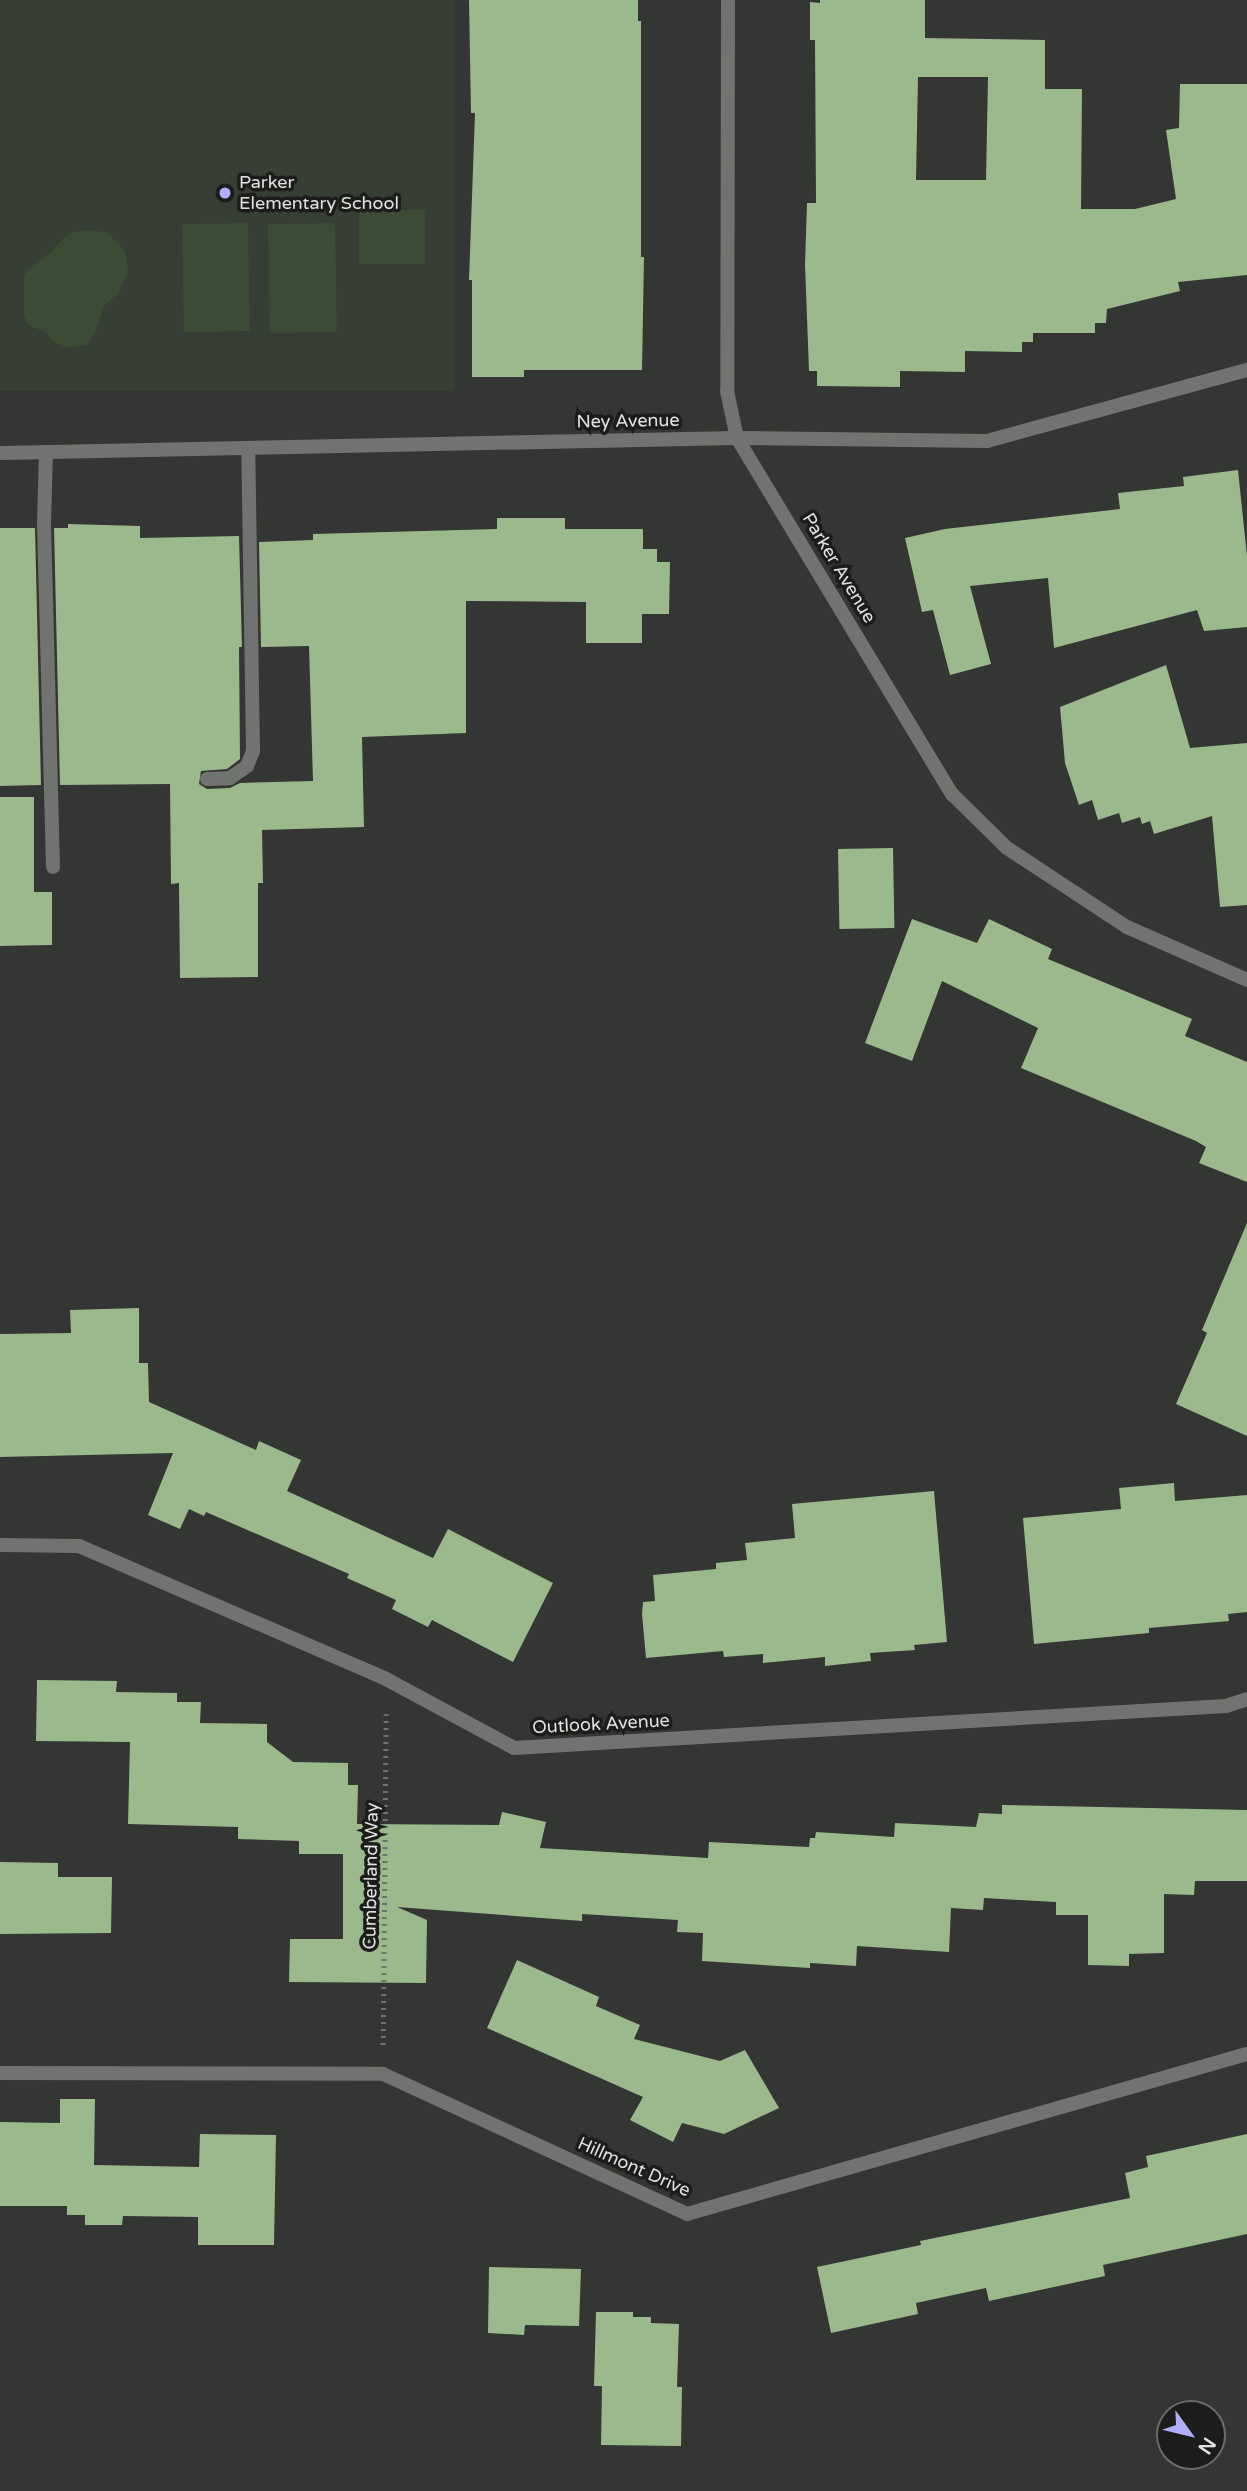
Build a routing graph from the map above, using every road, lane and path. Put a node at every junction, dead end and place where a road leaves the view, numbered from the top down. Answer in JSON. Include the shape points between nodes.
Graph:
{"nodes":[{"id":1,"x":728,"y":0,"type":"edge"},
{"id":2,"x":1247,"y":370,"type":"edge"},
{"id":3,"x":737,"y":438,"type":"junction"},
{"id":4,"x":248,"y":448,"type":"junction"},
{"id":5,"x":46,"y":452,"type":"junction"},
{"id":6,"x":0,"y":453,"type":"edge"},
{"id":7,"x":207,"y":779,"type":"dead end"},
{"id":8,"x":53,"y":867,"type":"dead end"},
{"id":9,"x":1247,"y":980,"type":"edge"},
{"id":10,"x":0,"y":1545,"type":"edge"},
{"id":11,"x":386,"y":1679,"type":"junction"},
{"id":12,"x":1247,"y":1699,"type":"edge"},
{"id":13,"x":1247,"y":2054,"type":"edge"},
{"id":14,"x":0,"y":2073,"type":"edge"},
{"id":15,"x":383,"y":2074,"type":"junction"}],
"edges":[{"from":1,"to":3,"type":"street","name":"Parker Avenue","via":[[727,391]]},
{"from":2,"to":3,"type":"street","name":"Ney Avenue","via":[[987,441]]},
{"from":3,"to":4,"type":"street","name":"Ney Avenue"},
{"from":3,"to":9,"type":"street","name":"Parker Avenue","via":[[952,794],[1007,848],[1127,927]]},
{"from":4,"to":5,"type":"street","name":"Ney Avenue"},
{"from":4,"to":7,"type":"street","via":[[253,751],[247,766],[230,778]]},
{"from":5,"to":6,"type":"street","name":"Ney Avenue"},
{"from":5,"to":8,"type":"street"},
{"from":10,"to":11,"type":"street","name":"Outlook Avenue","via":[[79,1546]]},
{"from":11,"to":12,"type":"street","name":"Outlook Avenue","via":[[514,1748],[1226,1706]]},
{"from":11,"to":15,"type":"path","name":"Cumberland Way"},
{"from":13,"to":15,"type":"street","name":"Hillmont Drive","via":[[687,2214]]},
{"from":14,"to":15,"type":"street","name":"Hillmont Drive"}]}
